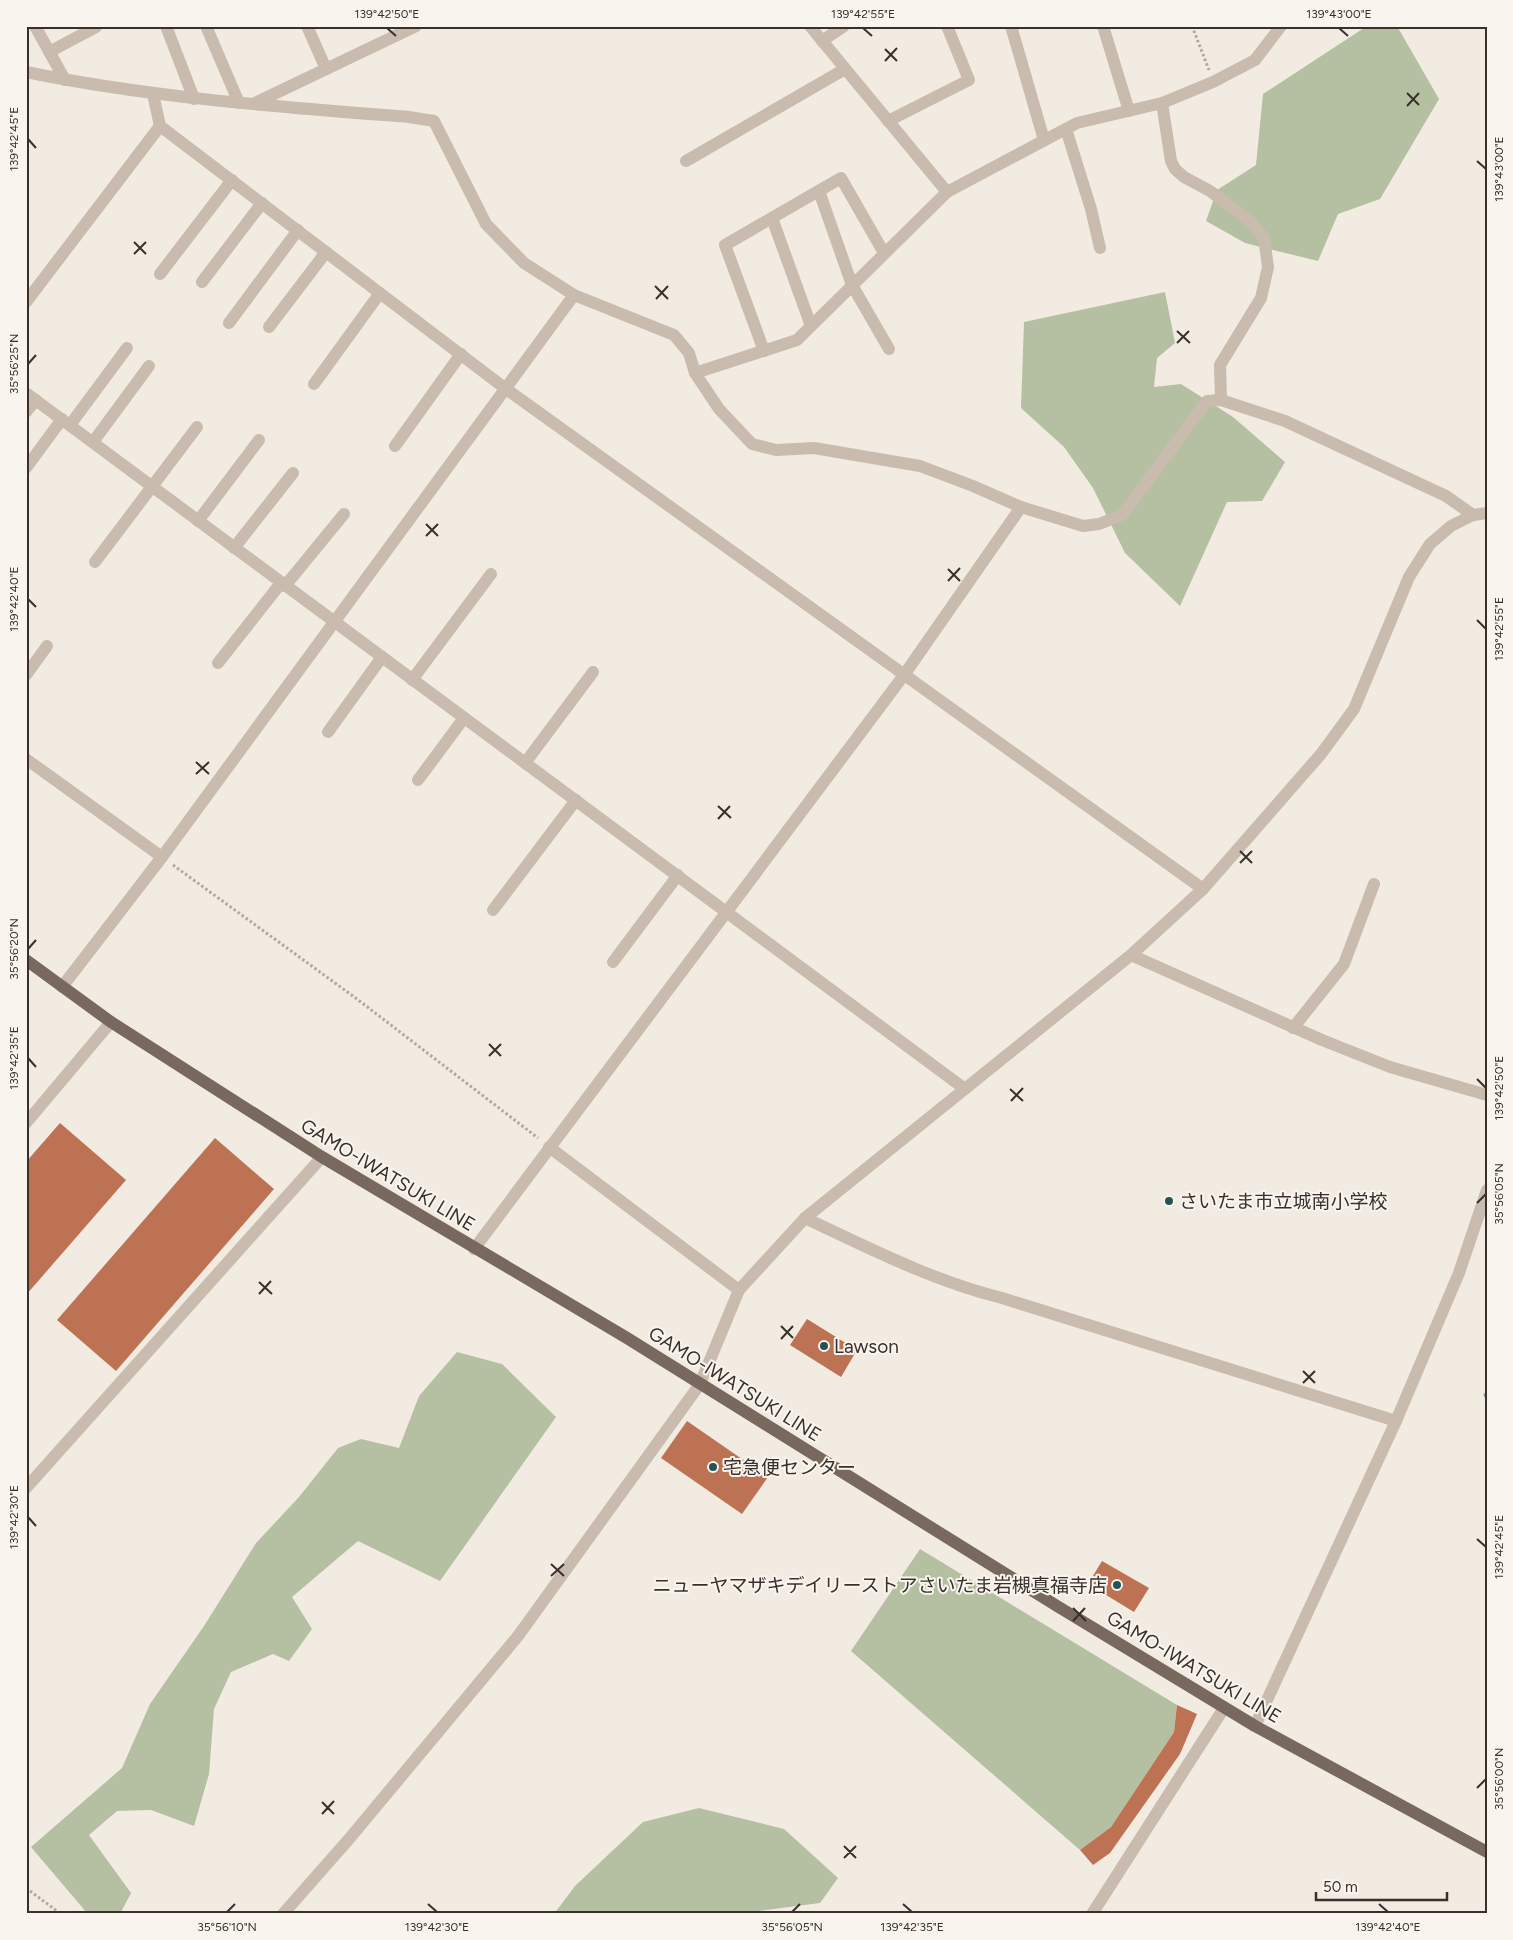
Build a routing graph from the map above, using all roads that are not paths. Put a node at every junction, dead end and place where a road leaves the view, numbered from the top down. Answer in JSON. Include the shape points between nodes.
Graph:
{"nodes":[{"id":1,"x":35,"y":26,"type":"edge"},
{"id":2,"x":166,"y":26,"type":"edge"},
{"id":3,"x":206,"y":26,"type":"edge"},
{"id":4,"x":307,"y":26,"type":"edge"},
{"id":5,"x":416,"y":26,"type":"edge"},
{"id":6,"x":810,"y":26,"type":"edge"},
{"id":7,"x":844,"y":26,"type":"edge"},
{"id":8,"x":947,"y":26,"type":"edge"},
{"id":9,"x":1011,"y":26,"type":"edge"},
{"id":10,"x":1103,"y":26,"type":"edge"},
{"id":11,"x":1281,"y":26,"type":"edge"},
{"id":12,"x":96,"y":27,"type":"edge"},
{"id":13,"x":822,"y":41,"type":"junction"},
{"id":14,"x":49,"y":52,"type":"junction"},
{"id":15,"x":326,"y":69,"type":"junction"},
{"id":16,"x":845,"y":69,"type":"junction"},
{"id":17,"x":28,"y":76,"type":"edge"},
{"id":18,"x":65,"y":80,"type":"junction"},
{"id":19,"x":153,"y":94,"type":"junction"},
{"id":20,"x":194,"y":98,"type":"junction"},
{"id":21,"x":1162,"y":103,"type":"junction"},
{"id":22,"x":245,"y":104,"type":"junction"},
{"id":23,"x":1129,"y":111,"type":"junction"},
{"id":24,"x":888,"y":121,"type":"junction"},
{"id":25,"x":160,"y":126,"type":"junction"},
{"id":26,"x":1066,"y":129,"type":"junction"},
{"id":27,"x":1044,"y":140,"type":"junction"},
{"id":28,"x":686,"y":160,"type":"dead end"},
{"id":29,"x":232,"y":180,"type":"junction"},
{"id":30,"x":819,"y":191,"type":"junction"},
{"id":31,"x":946,"y":192,"type":"junction"},
{"id":32,"x":262,"y":203,"type":"junction"},
{"id":33,"x":772,"y":218,"type":"junction"},
{"id":34,"x":298,"y":230,"type":"junction"},
{"id":35,"x":1100,"y":248,"type":"dead end"},
{"id":36,"x":326,"y":252,"type":"junction"},
{"id":37,"x":884,"y":252,"type":"junction"},
{"id":38,"x":160,"y":274,"type":"dead end"},
{"id":39,"x":202,"y":282,"type":"dead end"},
{"id":40,"x":852,"y":285,"type":"junction"},
{"id":41,"x":380,"y":293,"type":"junction"},
{"id":42,"x":574,"y":295,"type":"junction"},
{"id":43,"x":26,"y":302,"type":"edge"},
{"id":44,"x":229,"y":322,"type":"dead end"},
{"id":45,"x":811,"y":326,"type":"junction"},
{"id":46,"x":269,"y":327,"type":"dead end"},
{"id":47,"x":127,"y":348,"type":"dead end"},
{"id":48,"x":889,"y":349,"type":"dead end"},
{"id":49,"x":764,"y":351,"type":"junction"},
{"id":50,"x":461,"y":354,"type":"junction"},
{"id":51,"x":149,"y":366,"type":"dead end"},
{"id":52,"x":694,"y":373,"type":"junction"},
{"id":53,"x":314,"y":384,"type":"dead end"},
{"id":54,"x":506,"y":389,"type":"junction"},
{"id":55,"x":31,"y":396,"type":"edge"},
{"id":56,"x":1222,"y":400,"type":"junction"},
{"id":57,"x":26,"y":412,"type":"edge"},
{"id":58,"x":66,"y":422,"type":"junction"},
{"id":59,"x":197,"y":427,"type":"dead end"},
{"id":60,"x":259,"y":440,"type":"dead end"},
{"id":61,"x":93,"y":442,"type":"junction"},
{"id":62,"x":395,"y":446,"type":"dead end"},
{"id":63,"x":26,"y":468,"type":"edge"},
{"id":64,"x":293,"y":473,"type":"dead end"},
{"id":65,"x":151,"y":486,"type":"junction"},
{"id":66,"x":1021,"y":507,"type":"junction"},
{"id":67,"x":1487,"y":513,"type":"edge"},
{"id":68,"x":344,"y":514,"type":"dead end"},
{"id":69,"x":1473,"y":515,"type":"junction"},
{"id":70,"x":198,"y":521,"type":"junction"},
{"id":71,"x":234,"y":548,"type":"junction"},
{"id":72,"x":96,"y":562,"type":"dead end"},
{"id":73,"x":491,"y":574,"type":"dead end"},
{"id":74,"x":283,"y":584,"type":"junction"},
{"id":75,"x":334,"y":622,"type":"junction"},
{"id":76,"x":48,"y":646,"type":"dead end"},
{"id":77,"x":382,"y":657,"type":"junction"},
{"id":78,"x":218,"y":663,"type":"dead end"},
{"id":79,"x":593,"y":672,"type":"dead end"},
{"id":80,"x":26,"y":675,"type":"edge"},
{"id":81,"x":904,"y":675,"type":"junction"},
{"id":82,"x":412,"y":680,"type":"junction"},
{"id":83,"x":464,"y":718,"type":"junction"},
{"id":84,"x":328,"y":732,"type":"dead end"},
{"id":85,"x":26,"y":759,"type":"edge"},
{"id":86,"x":525,"y":763,"type":"junction"},
{"id":87,"x":418,"y":780,"type":"dead end"},
{"id":88,"x":576,"y":800,"type":"junction"},
{"id":89,"x":162,"y":857,"type":"junction"},
{"id":90,"x":678,"y":875,"type":"junction"},
{"id":91,"x":1374,"y":884,"type":"dead end"},
{"id":92,"x":1203,"y":889,"type":"junction"},
{"id":93,"x":493,"y":910,"type":"dead end"},
{"id":94,"x":726,"y":911,"type":"junction"},
{"id":95,"x":1131,"y":955,"type":"junction"},
{"id":96,"x":26,"y":960,"type":"edge"},
{"id":97,"x":613,"y":962,"type":"dead end"},
{"id":98,"x":62,"y":987,"type":"junction"},
{"id":99,"x":111,"y":1022,"type":"junction"},
{"id":100,"x":1293,"y":1028,"type":"junction"},
{"id":101,"x":965,"y":1089,"type":"junction"},
{"id":102,"x":1487,"y":1095,"type":"edge"},
{"id":103,"x":26,"y":1123,"type":"edge"},
{"id":104,"x":549,"y":1147,"type":"junction"},
{"id":105,"x":322,"y":1157,"type":"junction"},
{"id":106,"x":1487,"y":1190,"type":"edge"},
{"id":107,"x":805,"y":1218,"type":"junction"},
{"id":108,"x":474,"y":1248,"type":"junction"},
{"id":109,"x":739,"y":1290,"type":"junction"},
{"id":110,"x":700,"y":1384,"type":"junction"},
{"id":111,"x":1396,"y":1421,"type":"junction"},
{"id":112,"x":26,"y":1488,"type":"edge"},
{"id":113,"x":1224,"y":1708,"type":"junction"},
{"id":114,"x":1255,"y":1726,"type":"junction"},
{"id":115,"x":1487,"y":1852,"type":"edge"},
{"id":116,"x":283,"y":1914,"type":"edge"},
{"id":117,"x":1092,"y":1914,"type":"edge"}],
"edges":[{"from":1,"to":14,"type":"street"},
{"from":2,"to":20,"type":"street"},
{"from":3,"to":22,"type":"street"},
{"from":4,"to":15,"type":"street"},
{"from":5,"to":15,"type":"street"},
{"from":6,"to":13,"type":"street"},
{"from":7,"to":13,"type":"street"},
{"from":8,"to":24,"type":"street","via":[[969,80]]},
{"from":9,"to":27,"type":"street"},
{"from":10,"to":23,"type":"street"},
{"from":11,"to":21,"type":"street","via":[[1255,60]]},
{"from":12,"to":14,"type":"street"},
{"from":13,"to":16,"type":"street"},
{"from":14,"to":18,"type":"street"},
{"from":15,"to":22,"type":"street"},
{"from":16,"to":24,"type":"street"},
{"from":16,"to":28,"type":"street"},
{"from":17,"to":18,"type":"street"},
{"from":18,"to":19,"type":"street"},
{"from":19,"to":20,"type":"street"},
{"from":19,"to":25,"type":"street"},
{"from":20,"to":22,"type":"street"},
{"from":21,"to":23,"type":"street"},
{"from":21,"to":56,"type":"street","via":[[1175,169],[1251,222],[1264,238],[1268,267],[1261,298],[1220,365]]},
{"from":22,"to":42,"type":"street","via":[[409,117],[434,122],[486,224],[524,264]]},
{"from":23,"to":26,"type":"street","via":[[1077,123]]},
{"from":24,"to":31,"type":"street"},
{"from":25,"to":29,"type":"street"},
{"from":25,"to":43,"type":"street"},
{"from":26,"to":27,"type":"street"},
{"from":26,"to":35,"type":"street"},
{"from":27,"to":31,"type":"street"},
{"from":29,"to":32,"type":"street"},
{"from":29,"to":38,"type":"street"},
{"from":30,"to":33,"type":"street"},
{"from":30,"to":37,"type":"street","via":[[842,178]]},
{"from":30,"to":40,"type":"street"},
{"from":31,"to":37,"type":"street"},
{"from":32,"to":34,"type":"street"},
{"from":32,"to":39,"type":"street"},
{"from":33,"to":45,"type":"street"},
{"from":33,"to":49,"type":"street","via":[[724,245]]},
{"from":34,"to":36,"type":"street"},
{"from":34,"to":44,"type":"street"},
{"from":36,"to":41,"type":"street"},
{"from":36,"to":46,"type":"street"},
{"from":37,"to":40,"type":"street"},
{"from":40,"to":45,"type":"street"},
{"from":40,"to":48,"type":"street"},
{"from":41,"to":50,"type":"street"},
{"from":41,"to":53,"type":"street"},
{"from":42,"to":52,"type":"street","via":[[674,335],[689,352]]},
{"from":42,"to":54,"type":"street"},
{"from":45,"to":49,"type":"street","via":[[797,340]]},
{"from":47,"to":58,"type":"street"},
{"from":49,"to":52,"type":"street"},
{"from":50,"to":54,"type":"street"},
{"from":50,"to":62,"type":"street"},
{"from":51,"to":61,"type":"street"},
{"from":52,"to":66,"type":"street","via":[[719,409],[752,444],[776,450],[814,448],[920,466]]},
{"from":54,"to":75,"type":"street"},
{"from":54,"to":81,"type":"street"},
{"from":55,"to":57,"type":"street"},
{"from":55,"to":58,"type":"street"},
{"from":56,"to":66,"type":"street","via":[[1206,401],[1122,515],[1083,526]]},
{"from":56,"to":69,"type":"street","via":[[1285,421],[1446,496]]},
{"from":58,"to":61,"type":"street"},
{"from":58,"to":63,"type":"street"},
{"from":59,"to":65,"type":"street"},
{"from":60,"to":70,"type":"street"},
{"from":61,"to":65,"type":"street"},
{"from":64,"to":71,"type":"street"},
{"from":65,"to":70,"type":"street"},
{"from":65,"to":72,"type":"street"},
{"from":66,"to":81,"type":"street"},
{"from":67,"to":69,"type":"street"},
{"from":68,"to":74,"type":"street"},
{"from":69,"to":92,"type":"street","via":[[1451,526],[1430,544],[1409,577],[1354,708],[1338,732]]},
{"from":70,"to":71,"type":"street"},
{"from":71,"to":74,"type":"street"},
{"from":73,"to":82,"type":"street"},
{"from":74,"to":75,"type":"street"},
{"from":74,"to":78,"type":"street"},
{"from":75,"to":77,"type":"street"},
{"from":75,"to":89,"type":"street"},
{"from":76,"to":80,"type":"street"},
{"from":77,"to":82,"type":"street"},
{"from":77,"to":84,"type":"street"},
{"from":79,"to":86,"type":"street"},
{"from":81,"to":92,"type":"street"},
{"from":81,"to":94,"type":"street"},
{"from":82,"to":83,"type":"street"},
{"from":83,"to":86,"type":"street"},
{"from":83,"to":87,"type":"street"},
{"from":85,"to":89,"type":"street"},
{"from":86,"to":88,"type":"street"},
{"from":88,"to":90,"type":"street"},
{"from":88,"to":93,"type":"street"},
{"from":89,"to":98,"type":"street"},
{"from":90,"to":94,"type":"street"},
{"from":90,"to":97,"type":"street"},
{"from":91,"to":100,"type":"street","via":[[1344,964]]},
{"from":92,"to":95,"type":"street"},
{"from":94,"to":101,"type":"street"},
{"from":94,"to":104,"type":"street"},
{"from":95,"to":100,"type":"street"},
{"from":95,"to":101,"type":"street"},
{"from":96,"to":98,"type":"main road","name":"GAMO-IWATSUKI LINE"},
{"from":98,"to":99,"type":"main road","name":"GAMO-IWATSUKI LINE"},
{"from":99,"to":103,"type":"street"},
{"from":99,"to":105,"type":"main road","name":"GAMO-IWATSUKI LINE"},
{"from":100,"to":102,"type":"street","via":[[1390,1067]]},
{"from":101,"to":107,"type":"street"},
{"from":104,"to":108,"type":"street"},
{"from":104,"to":109,"type":"street"},
{"from":105,"to":108,"type":"main road","name":"GAMO-IWATSUKI LINE"},
{"from":105,"to":112,"type":"street"},
{"from":106,"to":111,"type":"street","via":[[1460,1273]]},
{"from":107,"to":109,"type":"street"},
{"from":107,"to":111,"type":"street","via":[[876,1252],[967,1289]]},
{"from":108,"to":110,"type":"main road","name":"GAMO-IWATSUKI LINE"},
{"from":109,"to":110,"type":"street"},
{"from":110,"to":113,"type":"main road","name":"GAMO-IWATSUKI LINE"},
{"from":110,"to":116,"type":"street","via":[[518,1636]]},
{"from":111,"to":114,"type":"street"},
{"from":113,"to":114,"type":"main road","name":"GAMO-IWATSUKI LINE"},
{"from":113,"to":117,"type":"street"},
{"from":114,"to":115,"type":"main road","name":"GAMO-IWATSUKI LINE"}]}
